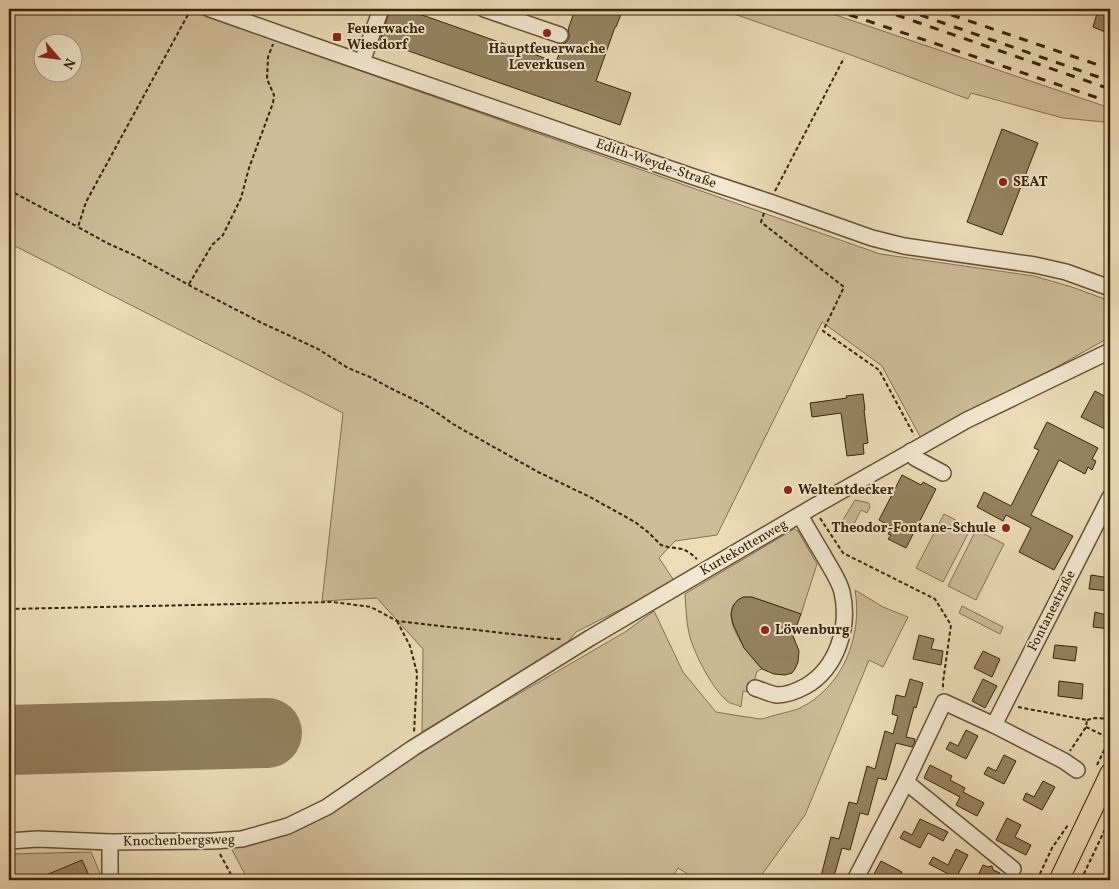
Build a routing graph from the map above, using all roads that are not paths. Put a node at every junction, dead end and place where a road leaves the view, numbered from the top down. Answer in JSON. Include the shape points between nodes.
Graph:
{"nodes":[{"id":1,"x":210,"y":9,"type":"edge"},
{"id":2,"x":381,"y":9,"type":"edge"},
{"id":3,"x":484,"y":9,"type":"edge"},
{"id":4,"x":560,"y":35,"type":"dead end"},
{"id":5,"x":362,"y":62,"type":"junction"},
{"id":6,"x":1110,"y":288,"type":"edge"},
{"id":7,"x":1110,"y":351,"type":"edge"},
{"id":8,"x":916,"y":449,"type":"junction"},
{"id":9,"x":943,"y":473,"type":"dead end"},
{"id":10,"x":1110,"y":497,"type":"edge"},
{"id":11,"x":800,"y":515,"type":"junction"},
{"id":12,"x":755,"y":688,"type":"dead end"},
{"id":13,"x":994,"y":725,"type":"junction"},
{"id":14,"x":390,"y":765,"type":"joint"},
{"id":15,"x":1077,"y":770,"type":"dead end"},
{"id":16,"x":1104,"y":781,"type":"edge"},
{"id":17,"x":906,"y":782,"type":"junction"},
{"id":18,"x":9,"y":841,"type":"edge"},
{"id":19,"x":110,"y":842,"type":"junction"},
{"id":20,"x":1012,"y":869,"type":"dead end"},
{"id":21,"x":857,"y":879,"type":"edge"},
{"id":22,"x":110,"y":880,"type":"edge"},
{"id":23,"x":1059,"y":880,"type":"edge"}],
"edges":[{"from":1,"to":5,"type":"street","name":"Edith-Weyde-Straße"},
{"from":2,"to":5,"type":"street"},
{"from":3,"to":4,"type":"street"},
{"from":5,"to":6,"type":"street","name":"Edith-Weyde-Straße","via":[[872,238],[1036,265]]},
{"from":7,"to":8,"type":"street","name":"Kurtekottenweg","via":[[967,420]]},
{"from":8,"to":9,"type":"street","via":[[915,458]]},
{"from":8,"to":11,"type":"street","name":"Kurtekottenweg"},
{"from":10,"to":13,"type":"street","name":"Fontanestraße"},
{"from":11,"to":12,"type":"street","via":[[842,592],[845,612],[842,633],[830,664],[811,683],[796,692],[776,695]]},
{"from":11,"to":14,"type":"street","name":"Kurtekottenweg","via":[[590,638]]},
{"from":13,"to":15,"type":"street"},
{"from":13,"to":17,"type":"street","via":[[944,702]]},
{"from":14,"to":19,"type":"street","name":"Knochenbergsweg","via":[[327,806],[288,826],[242,839]]},
{"from":16,"to":23,"type":"main road"},
{"from":17,"to":20,"type":"street"},
{"from":17,"to":21,"type":"street"},
{"from":18,"to":19,"type":"street","name":"Knochenbergsweg"},
{"from":19,"to":22,"type":"street"}]}
